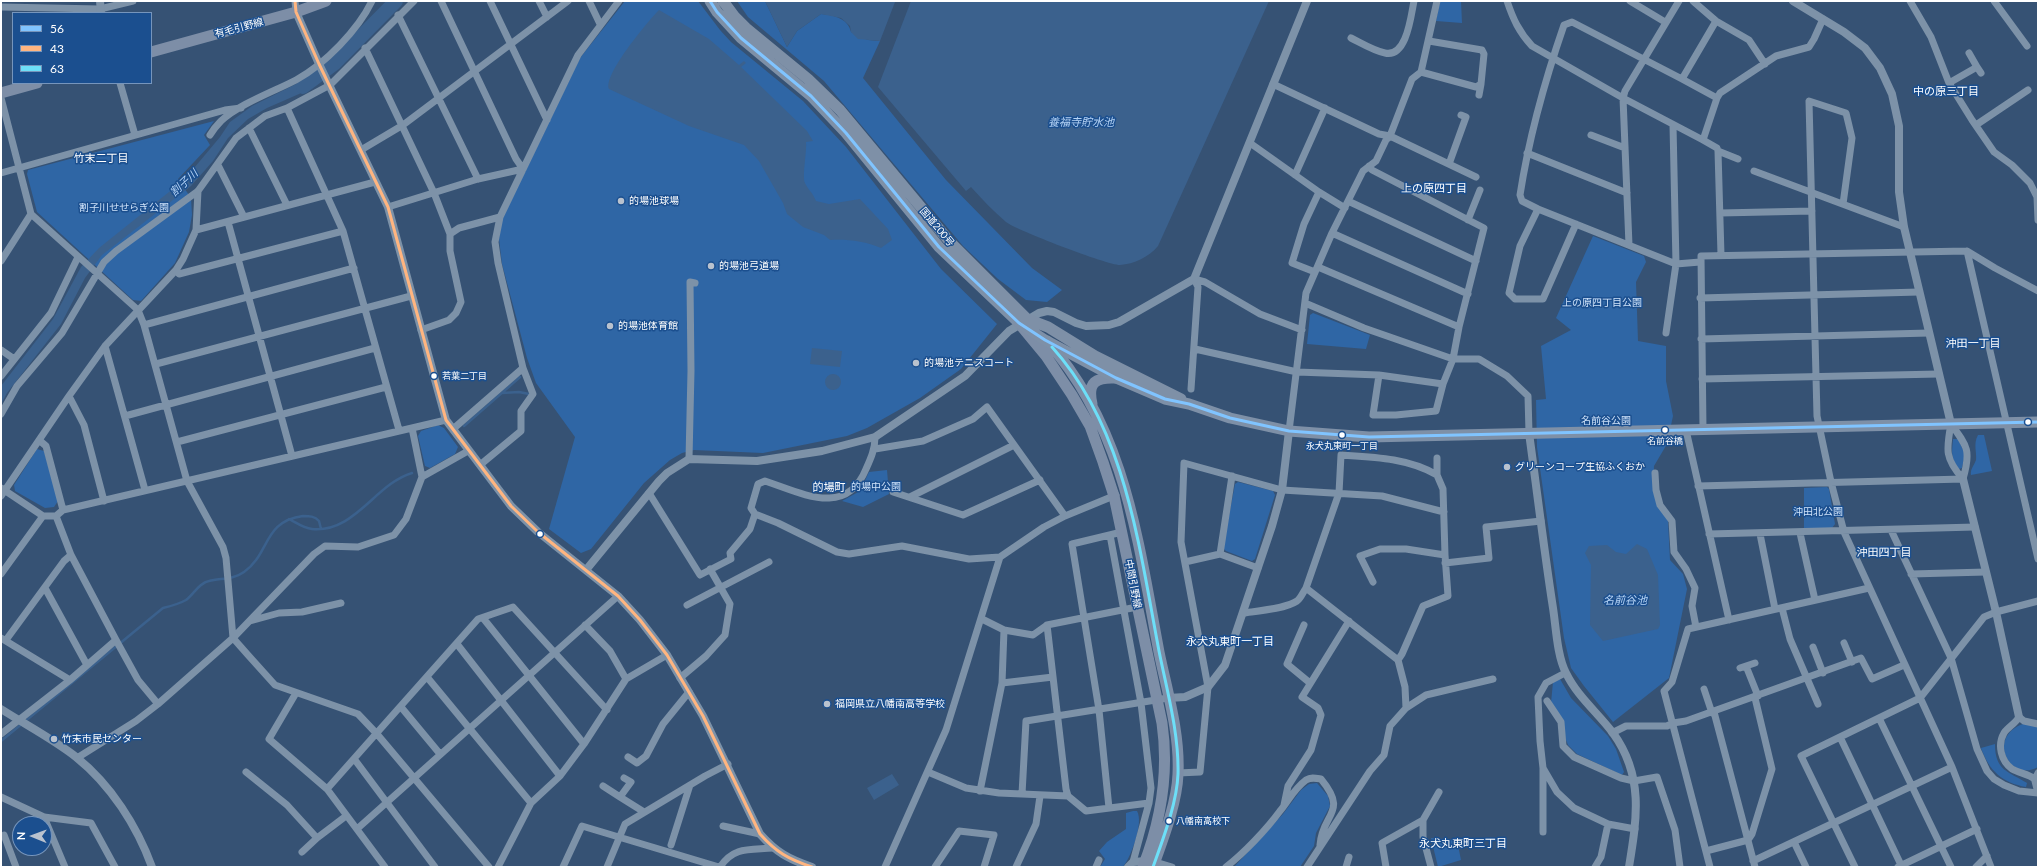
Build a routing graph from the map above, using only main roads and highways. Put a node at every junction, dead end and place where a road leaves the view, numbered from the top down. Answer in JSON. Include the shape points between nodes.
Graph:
{"nodes":[{"id":1,"x":326,"y":1,"type":"edge"},
{"id":2,"x":710,"y":1,"type":"edge"},
{"id":3,"x":723,"y":1,"type":"edge"},
{"id":4,"x":296,"y":6,"type":"edge"},
{"id":5,"x":152,"y":52,"type":"edge"},
{"id":6,"x":32,"y":84,"type":"edge"},
{"id":7,"x":1,"y":92,"type":"edge"},
{"id":8,"x":1023,"y":321,"type":"junction"},
{"id":9,"x":1045,"y":340,"type":"junction"},
{"id":10,"x":1116,"y":378,"type":"junction"},
{"id":11,"x":1189,"y":404,"type":"junction"},
{"id":12,"x":1093,"y":408,"type":"junction"},
{"id":13,"x":2038,"y":422,"type":"edge"},
{"id":14,"x":1162,"y":698,"type":"junction"},
{"id":15,"x":1150,"y":864,"type":"edge"}],
"edges":[{"from":1,"to":4,"type":"main road","name":"有毛引野線"},
{"from":2,"to":8,"type":"highway","name":"国道200号","via":[[742,38],[811,96],[846,132],[939,247]]},
{"from":3,"to":8,"type":"highway","name":"国道200号","via":[[735,18],[808,79],[840,110],[950,242]]},
{"from":4,"to":5,"type":"main road","name":"有毛引野線"},
{"from":6,"to":7,"type":"main road"},
{"from":8,"to":9,"type":"main road","name":"中間引野線"},
{"from":8,"to":11,"type":"highway","name":"国道200号","via":[[1048,327],[1094,356],[1166,390]]},
{"from":8,"to":14,"type":"main road","name":"中間引野線","via":[[1064,381],[1090,426],[1114,496],[1137,607]]},
{"from":9,"to":10,"type":"highway","name":"国道200号"},
{"from":9,"to":12,"type":"main road","name":"中間引野線","via":[[1073,374]]},
{"from":10,"to":11,"type":"highway","name":"国道200号","via":[[1165,399]]},
{"from":10,"to":12,"type":"main road","via":[[1102,377],[1096,381],[1091,391]]},
{"from":11,"to":13,"type":"highway","name":"国道200号","via":[[1230,418],[1289,431],[1370,437]]},
{"from":12,"to":14,"type":"main road","name":"中間引野線","via":[[1110,443],[1126,491]]},
{"from":14,"to":15,"type":"main road","name":"中間引野線","via":[[1164,774],[1162,800]]},
{"from":14,"to":15,"type":"main road","name":"中間引野線","via":[[1176,744],[1178,774],[1173,802]]}]}
